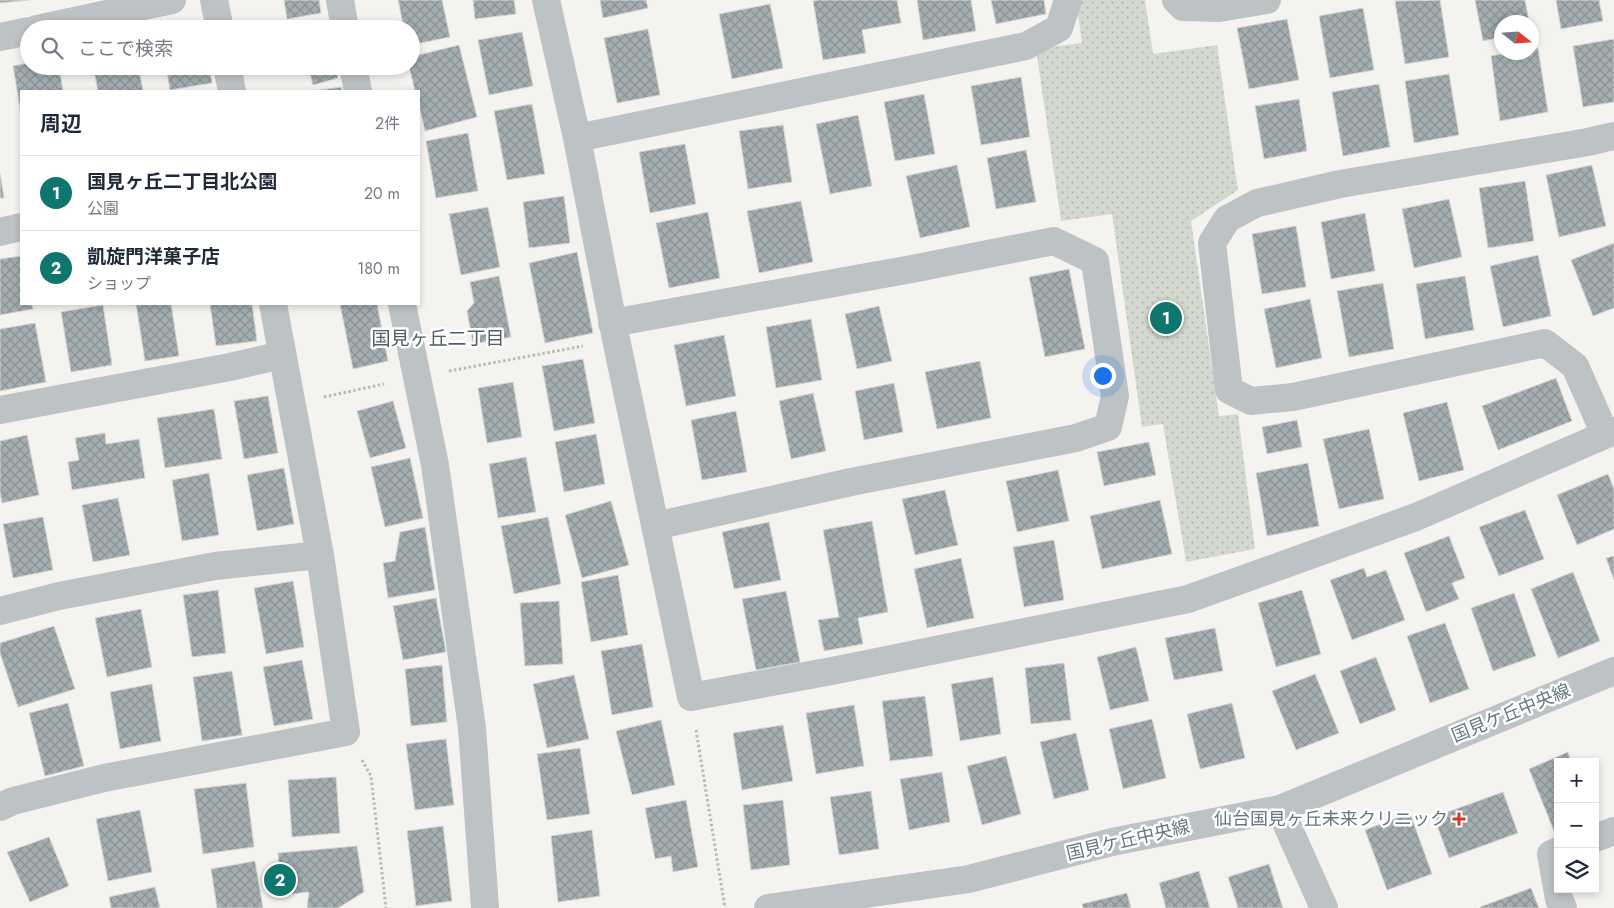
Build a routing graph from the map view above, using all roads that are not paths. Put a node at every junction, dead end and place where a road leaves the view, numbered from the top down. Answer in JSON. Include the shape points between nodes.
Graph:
{"nodes":[{"id":1,"x":172,"y":0,"type":"edge"},
{"id":2,"x":214,"y":0,"type":"edge"},
{"id":3,"x":340,"y":0,"type":"edge"},
{"id":4,"x":546,"y":0,"type":"edge"},
{"id":5,"x":1068,"y":0,"type":"edge"},
{"id":6,"x":1176,"y":0,"type":"edge"},
{"id":7,"x":1267,"y":0,"type":"edge"},
{"id":8,"x":79,"y":20,"type":"edge"},
{"id":9,"x":218,"y":20,"type":"edge"},
{"id":10,"x":343,"y":20,"type":"edge"},
{"id":11,"x":20,"y":32,"type":"edge"},
{"id":12,"x":0,"y":37,"type":"edge"},
{"id":13,"x":229,"y":75,"type":"edge"},
{"id":14,"x":355,"y":75,"type":"edge"},
{"id":15,"x":232,"y":90,"type":"edge"},
{"id":16,"x":358,"y":90,"type":"edge"},
{"id":17,"x":1614,"y":136,"type":"edge"},
{"id":18,"x":576,"y":138,"type":"junction"},
{"id":19,"x":20,"y":228,"type":"edge"},
{"id":20,"x":0,"y":232,"type":"edge"},
{"id":21,"x":273,"y":305,"type":"edge"},
{"id":22,"x":402,"y":305,"type":"edge"},
{"id":23,"x":614,"y":331,"type":"junction"},
{"id":24,"x":282,"y":355,"type":"junction"},
{"id":25,"x":0,"y":410,"type":"edge"},
{"id":26,"x":1609,"y":432,"type":"edge"},
{"id":27,"x":655,"y":526,"type":"junction"},
{"id":28,"x":320,"y":555,"type":"junction"},
{"id":29,"x":0,"y":611,"type":"edge"},
{"id":30,"x":1614,"y":671,"type":"edge"},
{"id":31,"x":0,"y":807,"type":"edge"},
{"id":32,"x":1280,"y":809,"type":"junction"},
{"id":33,"x":1614,"y":831,"type":"edge"},
{"id":34,"x":1599,"y":837,"type":"edge"},
{"id":35,"x":1554,"y":853,"type":"edge"},
{"id":36,"x":1554,"y":871,"type":"edge"},
{"id":37,"x":1558,"y":893,"type":"edge"},
{"id":38,"x":485,"y":908,"type":"edge"},
{"id":39,"x":768,"y":908,"type":"edge"},
{"id":40,"x":1324,"y":908,"type":"edge"},
{"id":41,"x":1563,"y":908,"type":"edge"}],
"edges":[{"from":1,"to":8,"type":"street"},
{"from":2,"to":9,"type":"street"},
{"from":3,"to":10,"type":"street"},
{"from":4,"to":18,"type":"street"},
{"from":5,"to":18,"type":"street","via":[[1059,28],[1026,46]]},
{"from":6,"to":7,"type":"street","via":[[1183,7],[1219,8]]},
{"from":11,"to":12,"type":"street"},
{"from":13,"to":15,"type":"street"},
{"from":14,"to":16,"type":"street"},
{"from":17,"to":26,"type":"street","via":[[1340,184],[1257,203],[1227,219],[1212,243],[1229,390],[1250,401],[1294,398],[1545,343],[1575,366]]},
{"from":18,"to":23,"type":"street"},
{"from":19,"to":20,"type":"street"},
{"from":21,"to":24,"type":"street"},
{"from":22,"to":38,"type":"street","via":[[435,465],[472,728]]},
{"from":23,"to":27,"type":"street"},
{"from":23,"to":27,"type":"street","via":[[1054,241],[1094,261],[1115,396],[1108,428],[1076,438],[851,482]]},
{"from":24,"to":25,"type":"street"},
{"from":24,"to":28,"type":"street"},
{"from":26,"to":27,"type":"street","via":[[1416,517],[1188,599],[691,697]]},
{"from":28,"to":29,"type":"street","via":[[215,566],[59,596]]},
{"from":28,"to":31,"type":"street","via":[[346,732],[104,778]]},
{"from":30,"to":32,"type":"street","name":"国見ケ丘中央線"},
{"from":32,"to":39,"type":"street","name":"国見ケ丘中央線","via":[[1112,842],[969,879]]},
{"from":32,"to":40,"type":"street"},
{"from":33,"to":34,"type":"street"},
{"from":35,"to":36,"type":"street","via":[[1551,854]]},
{"from":37,"to":41,"type":"street"}]}
